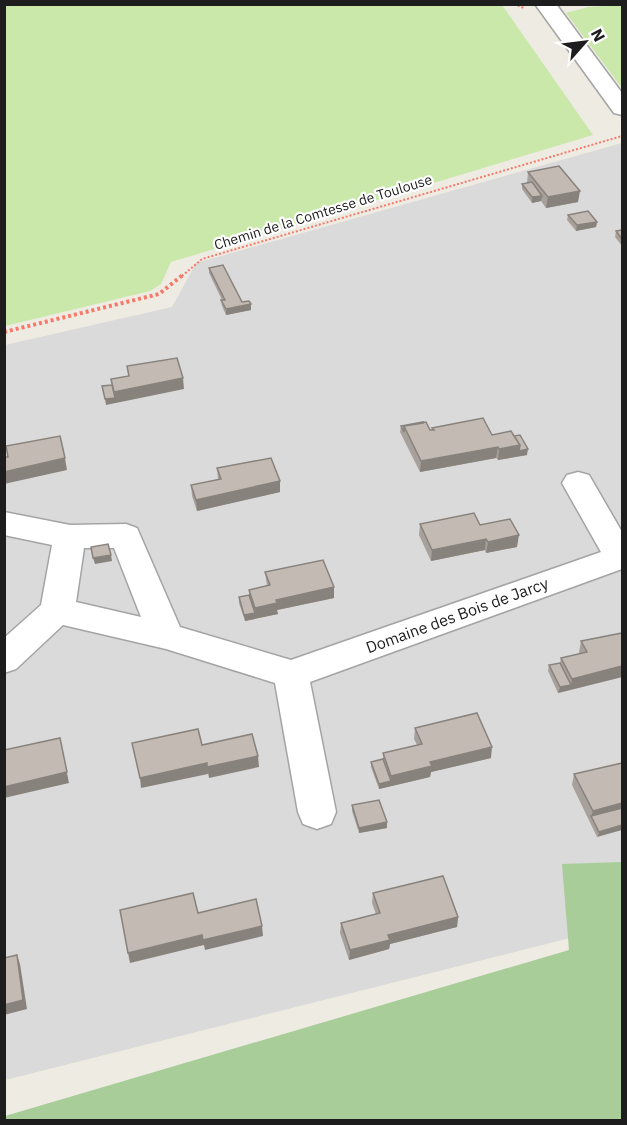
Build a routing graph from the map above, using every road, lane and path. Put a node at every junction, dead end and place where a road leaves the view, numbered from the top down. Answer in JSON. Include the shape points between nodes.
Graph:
{"nodes":[{"id":1,"x":545,"y":4,"type":"edge"},
{"id":2,"x":622,"y":108,"type":"edge"},
{"id":3,"x":622,"y":136,"type":"edge"},
{"id":4,"x":4,"y":333,"type":"edge"},
{"id":5,"x":578,"y":483,"type":"dead end"},
{"id":6,"x":4,"y":523,"type":"edge"},
{"id":7,"x":70,"y":537,"type":"junction"},
{"id":8,"x":622,"y":557,"type":"edge"},
{"id":9,"x":57,"y":611,"type":"junction"},
{"id":10,"x":166,"y":636,"type":"junction"},
{"id":11,"x":4,"y":659,"type":"edge"},
{"id":12,"x":291,"y":674,"type":"junction"},
{"id":13,"x":316,"y":812,"type":"dead end"}],
"edges":[{"from":1,"to":2,"type":"street"},
{"from":3,"to":4,"type":"path","name":"Chemin de la Comtesse de Toulouse","via":[[202,259],[159,294]]},
{"from":5,"to":8,"type":"street"},
{"from":6,"to":7,"type":"street"},
{"from":7,"to":9,"type":"street"},
{"from":7,"to":10,"type":"street","via":[[126,536]]},
{"from":8,"to":12,"type":"street","name":"Domaine des Bois de Jarcy"},
{"from":9,"to":10,"type":"street"},
{"from":9,"to":11,"type":"street"},
{"from":10,"to":12,"type":"street"},
{"from":12,"to":13,"type":"street"}]}
